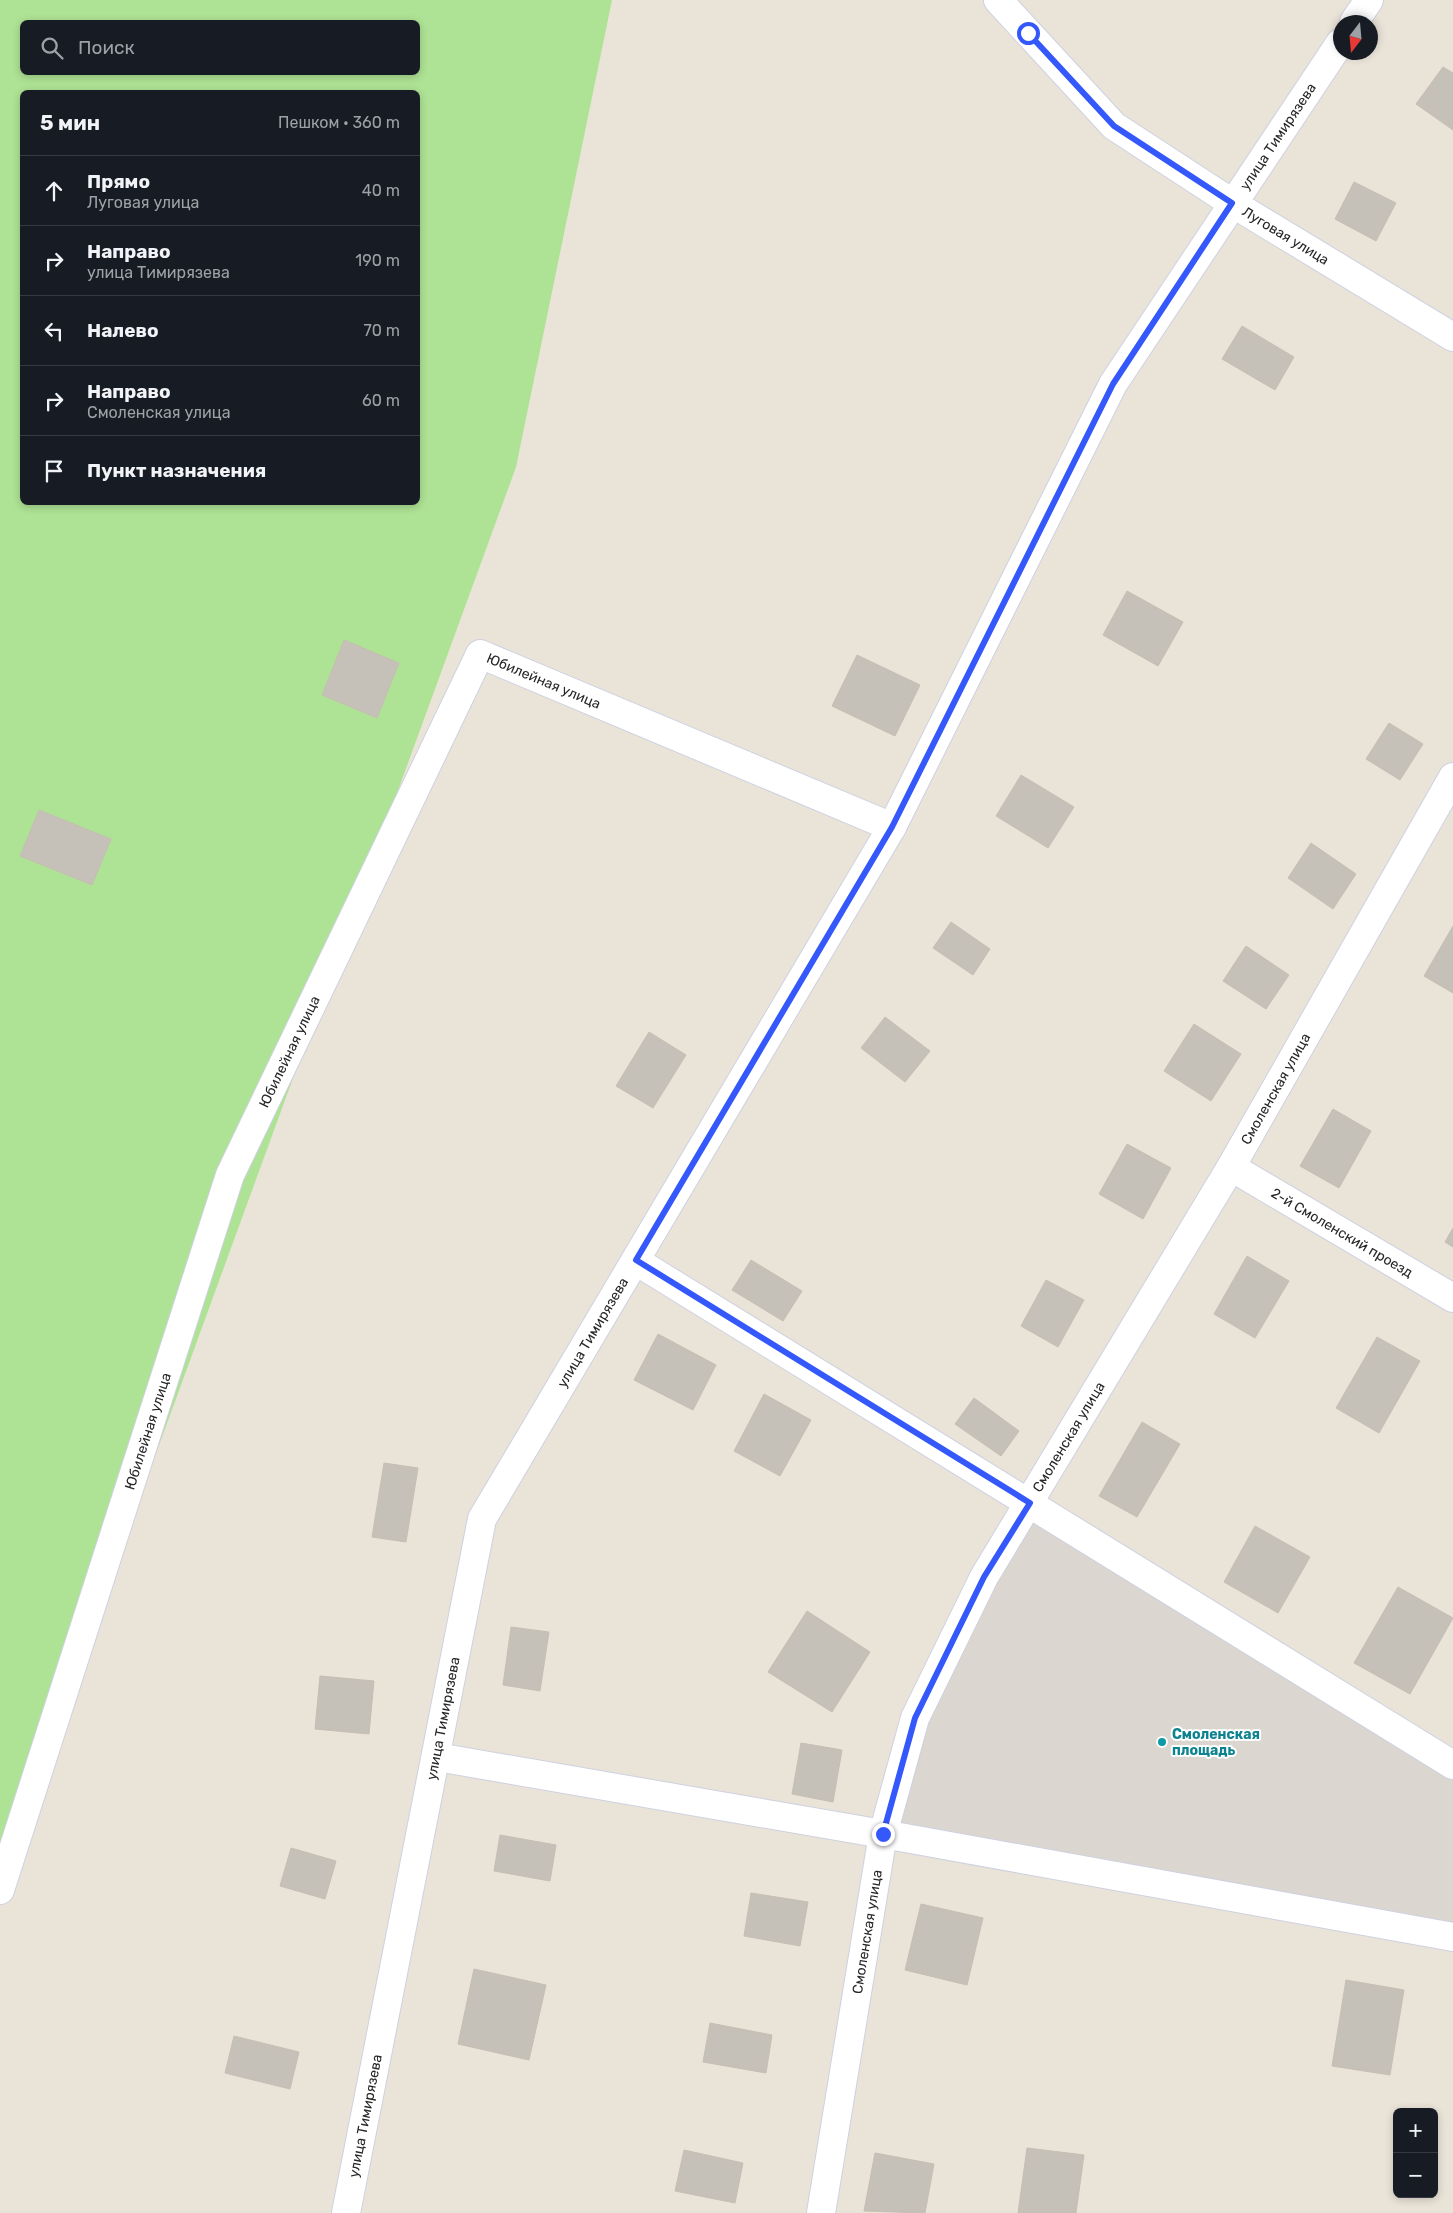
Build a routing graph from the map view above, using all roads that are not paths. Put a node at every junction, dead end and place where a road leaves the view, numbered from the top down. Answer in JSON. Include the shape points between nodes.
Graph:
{"nodes":[{"id":1,"x":998,"y":0,"type":"edge"},
{"id":2,"x":1370,"y":0,"type":"edge"},
{"id":3,"x":1359,"y":15,"type":"edge"},
{"id":4,"x":1333,"y":53,"type":"edge"},
{"id":5,"x":1232,"y":203,"type":"junction"},
{"id":6,"x":1453,"y":337,"type":"edge"},
{"id":7,"x":1453,"y":777,"type":"edge"},
{"id":8,"x":1444,"y":814,"type":"edge"},
{"id":9,"x":892,"y":827,"type":"junction"},
{"id":10,"x":1231,"y":1167,"type":"junction"},
{"id":11,"x":636,"y":1260,"type":"junction"},
{"id":12,"x":1453,"y":1298,"type":"edge"},
{"id":13,"x":1030,"y":1503,"type":"junction"},
{"id":14,"x":437,"y":1758,"type":"junction"},
{"id":15,"x":1453,"y":1765,"type":"edge"},
{"id":16,"x":883,"y":1834,"type":"junction"},
{"id":17,"x":0,"y":1890,"type":"edge"},
{"id":18,"x":1453,"y":1937,"type":"edge"},
{"id":19,"x":346,"y":2213,"type":"edge"},
{"id":20,"x":821,"y":2213,"type":"edge"}],
"edges":[{"from":1,"to":5,"type":"street","name":"Луговая улица","via":[[1114,126]]},
{"from":2,"to":3,"type":"street"},
{"from":4,"to":5,"type":"street","name":"улица Тимирязева"},
{"from":5,"to":6,"type":"street","name":"Луговая улица"},
{"from":5,"to":9,"type":"street","name":"улица Тимирязева","via":[[1113,384]]},
{"from":7,"to":8,"type":"street","name":"Смоленская улица"},
{"from":8,"to":10,"type":"street","name":"Смоленская улица"},
{"from":9,"to":11,"type":"street","name":"улица Тимирязева"},
{"from":9,"to":17,"type":"street","name":"Юбилейная улица","via":[[480,654],[230,1175]]},
{"from":10,"to":12,"type":"street","name":"2-й Смоленский проезд"},
{"from":10,"to":13,"type":"street","name":"Смоленская улица"},
{"from":11,"to":13,"type":"street"},
{"from":11,"to":14,"type":"street","name":"улица Тимирязева","via":[[482,1519]]},
{"from":13,"to":15,"type":"street"},
{"from":13,"to":16,"type":"street","name":"Смоленская улица","via":[[984,1577],[915,1718]]},
{"from":14,"to":16,"type":"street"},
{"from":14,"to":19,"type":"street","name":"улица Тимирязева"},
{"from":16,"to":18,"type":"street"},
{"from":16,"to":20,"type":"street","name":"Смоленская улица"}]}
